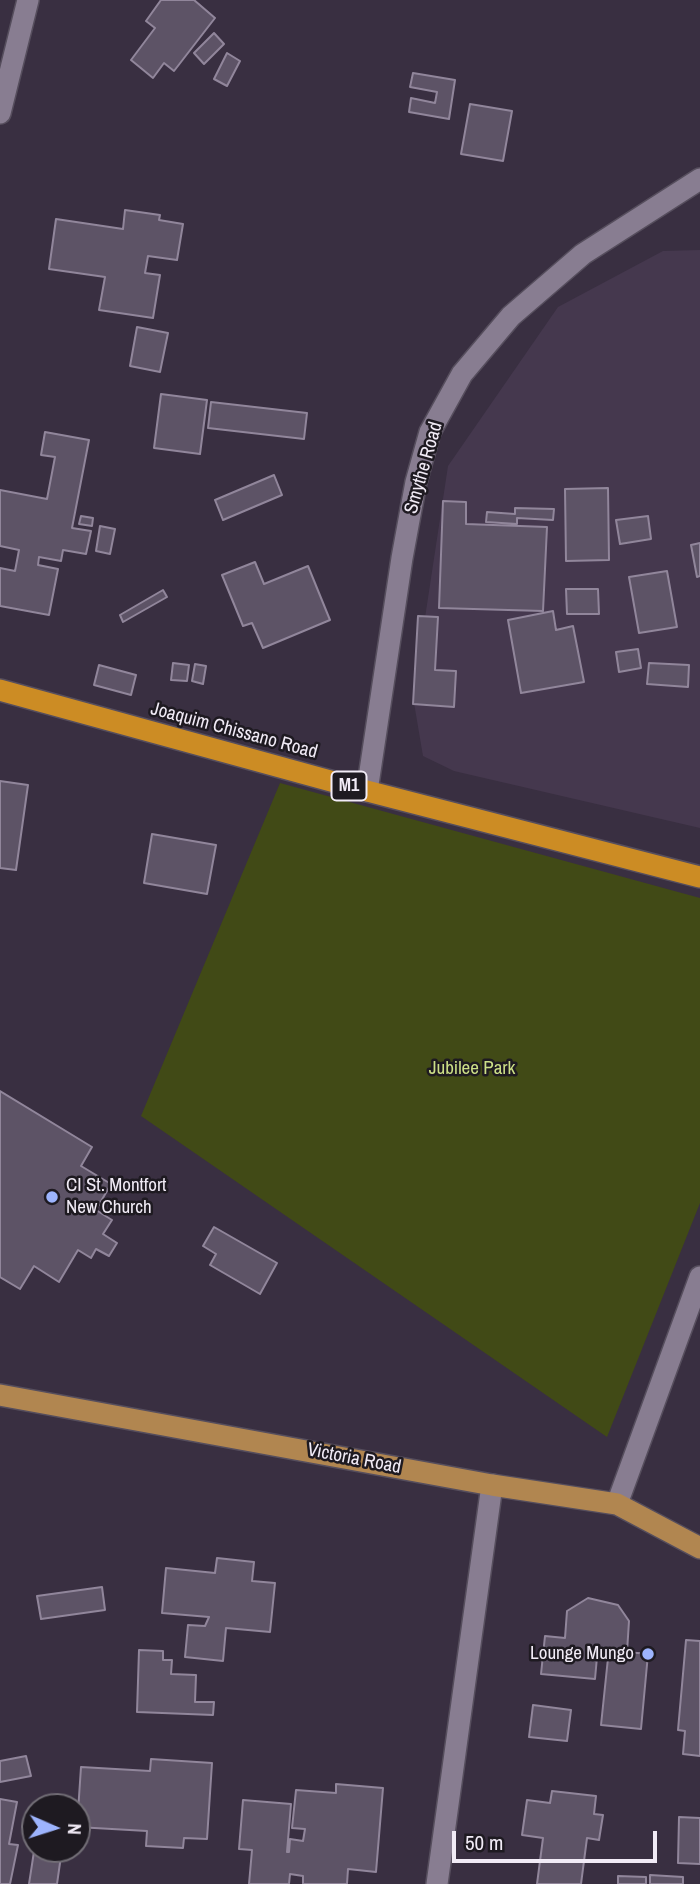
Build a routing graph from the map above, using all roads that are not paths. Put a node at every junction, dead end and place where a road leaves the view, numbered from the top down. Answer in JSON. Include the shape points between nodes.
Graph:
{"nodes":[{"id":1,"x":27,"y":0,"type":"edge"},
{"id":2,"x":0,"y":113,"type":"edge"},
{"id":3,"x":700,"y":179,"type":"edge"},
{"id":4,"x":0,"y":690,"type":"edge"},
{"id":5,"x":367,"y":791,"type":"junction"},
{"id":6,"x":700,"y":877,"type":"edge"},
{"id":7,"x":700,"y":1277,"type":"edge"},
{"id":8,"x":0,"y":1395,"type":"edge"},
{"id":9,"x":492,"y":1485,"type":"junction"},
{"id":10,"x":617,"y":1504,"type":"junction"},
{"id":11,"x":700,"y":1548,"type":"edge"},
{"id":12,"x":437,"y":1884,"type":"edge"}],
"edges":[{"from":1,"to":2,"type":"street"},
{"from":3,"to":5,"type":"street","name":"Smythe Road","via":[[583,254],[511,316],[462,374],[430,432],[402,558]]},
{"from":4,"to":5,"type":"highway","name":"Joaquim Chissano Road","number":"M1"},
{"from":5,"to":6,"type":"highway","name":"Joaquim Chissano Road","number":"M1"},
{"from":7,"to":10,"type":"street"},
{"from":8,"to":9,"type":"main road","name":"Victoria Road"},
{"from":9,"to":10,"type":"main road","name":"Victoria Road"},
{"from":9,"to":12,"type":"street"},
{"from":10,"to":11,"type":"main road","name":"Victoria Road"}]}
